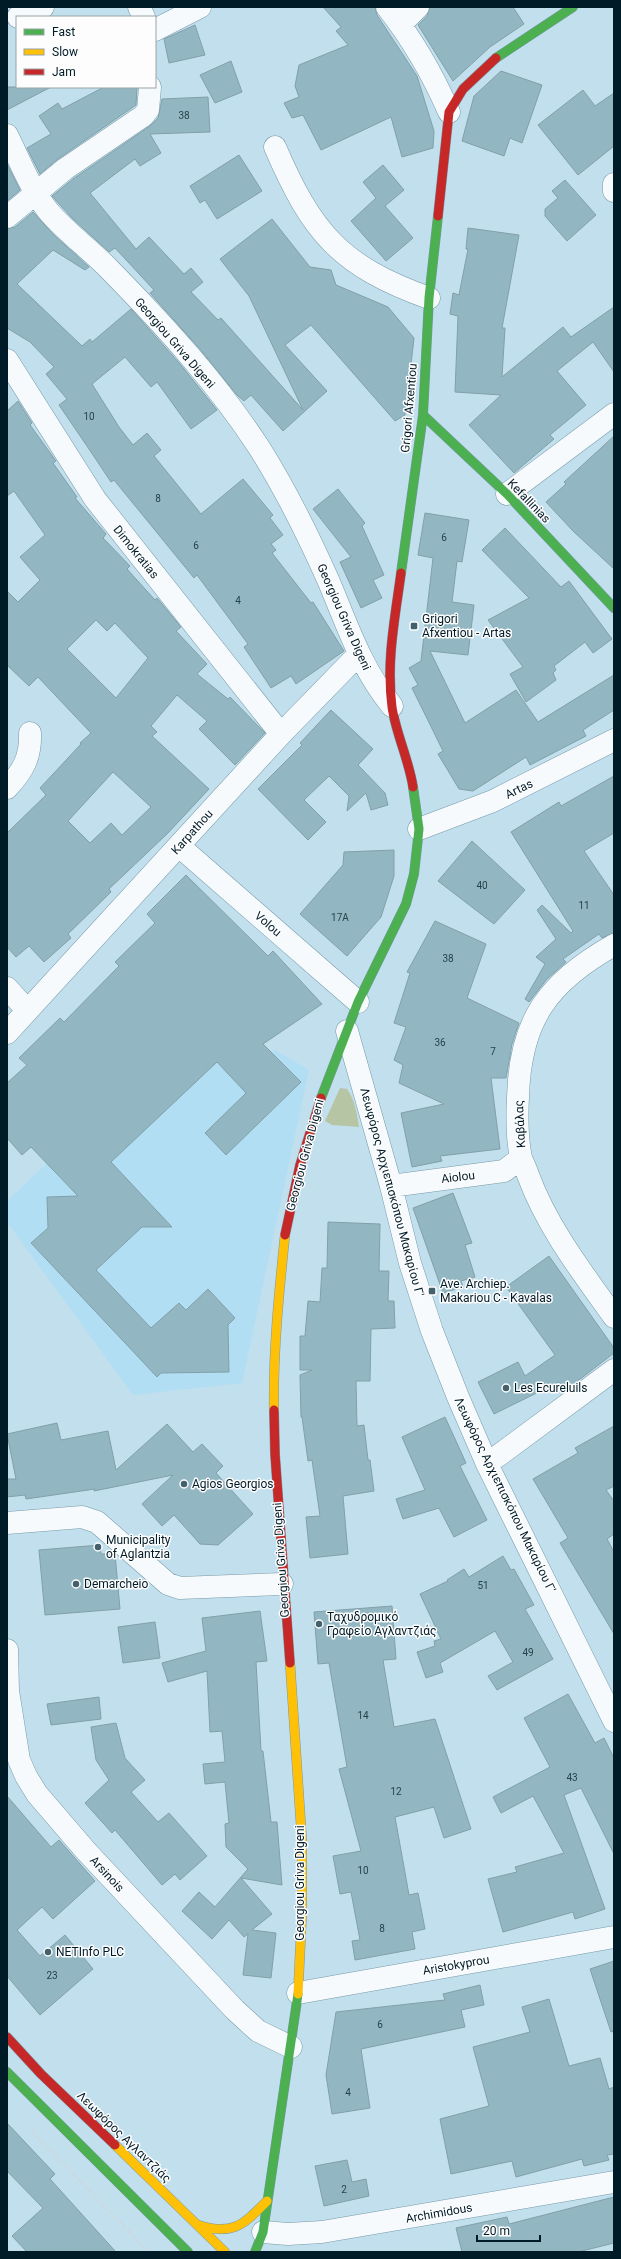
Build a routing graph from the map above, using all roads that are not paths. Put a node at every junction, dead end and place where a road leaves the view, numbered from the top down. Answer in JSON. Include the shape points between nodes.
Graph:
{"nodes":[{"id":1,"x":43,"y":7,"type":"edge"},
{"id":2,"x":139,"y":7,"type":"edge"},
{"id":3,"x":200,"y":7,"type":"edge"},
{"id":4,"x":387,"y":7,"type":"edge"},
{"id":5,"x":418,"y":7,"type":"edge"},
{"id":6,"x":573,"y":7,"type":"edge"},
{"id":7,"x":20,"y":16,"type":"edge"},
{"id":8,"x":144,"y":16,"type":"edge"},
{"id":9,"x":401,"y":24,"type":"junction"},
{"id":10,"x":156,"y":29,"type":"edge"},
{"id":11,"x":150,"y":88,"type":"edge"},
{"id":12,"x":449,"y":112,"type":"junction"},
{"id":13,"x":7,"y":136,"type":"edge"},
{"id":14,"x":274,"y":147,"type":"dead end"},
{"id":15,"x":614,"y":184,"type":"edge"},
{"id":16,"x":614,"y":191,"type":"edge"},
{"id":17,"x":36,"y":192,"type":"junction"},
{"id":18,"x":7,"y":216,"type":"edge"},
{"id":19,"x":429,"y":298,"type":"junction"},
{"id":20,"x":7,"y":360,"type":"edge"},
{"id":21,"x":614,"y":414,"type":"edge"},
{"id":22,"x":422,"y":415,"type":"junction"},
{"id":23,"x":507,"y":494,"type":"junction"},
{"id":24,"x":614,"y":608,"type":"edge"},
{"id":25,"x":358,"y":655,"type":"junction"},
{"id":26,"x":392,"y":706,"type":"junction"},
{"id":27,"x":30,"y":733,"type":"dead end"},
{"id":28,"x":281,"y":734,"type":"junction"},
{"id":29,"x":614,"y":740,"type":"edge"},
{"id":30,"x":7,"y":788,"type":"edge"},
{"id":31,"x":419,"y":829,"type":"junction"},
{"id":32,"x":179,"y":846,"type":"junction"},
{"id":33,"x":614,"y":945,"type":"edge"},
{"id":34,"x":7,"y":988,"type":"edge"},
{"id":35,"x":358,"y":1002,"type":"junction"},
{"id":36,"x":27,"y":1010,"type":"junction"},
{"id":37,"x":347,"y":1031,"type":"junction"},
{"id":38,"x":7,"y":1033,"type":"edge"},
{"id":39,"x":521,"y":1158,"type":"junction"},
{"id":40,"x":391,"y":1186,"type":"junction"},
{"id":41,"x":614,"y":1317,"type":"edge"},
{"id":42,"x":614,"y":1370,"type":"edge"},
{"id":43,"x":487,"y":1464,"type":"junction"},
{"id":44,"x":7,"y":1523,"type":"edge"},
{"id":45,"x":282,"y":1584,"type":"junction"},
{"id":46,"x":7,"y":1650,"type":"edge"},
{"id":47,"x":614,"y":1721,"type":"edge"},
{"id":48,"x":614,"y":1937,"type":"edge"},
{"id":49,"x":298,"y":1993,"type":"junction"},
{"id":50,"x":7,"y":2037,"type":"edge"},
{"id":51,"x":292,"y":2047,"type":"junction"},
{"id":52,"x":7,"y":2072,"type":"edge"},
{"id":53,"x":614,"y":2182,"type":"edge"},
{"id":54,"x":267,"y":2201,"type":"junction"},
{"id":55,"x":198,"y":2225,"type":"junction"},
{"id":56,"x":263,"y":2232,"type":"junction"},
{"id":57,"x":188,"y":2252,"type":"edge"},
{"id":58,"x":226,"y":2252,"type":"edge"},
{"id":59,"x":255,"y":2252,"type":"edge"}],
"edges":[{"from":1,"to":7,"type":"street"},
{"from":2,"to":8,"type":"street"},
{"from":3,"to":10,"type":"street"},
{"from":4,"to":9,"type":"street"},
{"from":5,"to":9,"type":"street"},
{"from":6,"to":12,"type":"street","via":[[498,56],[463,89]]},
{"from":9,"to":12,"type":"street","via":[[438,86]]},
{"from":11,"to":17,"type":"street","via":[[148,110],[144,116],[65,169]]},
{"from":12,"to":19,"type":"street","name":"Grigori Afxentiou"},
{"from":13,"to":17,"type":"street","name":"Georgiou Griva Digeni"},
{"from":14,"to":19,"type":"street","via":[[314,223],[344,255],[394,286]]},
{"from":15,"to":16,"type":"street"},
{"from":17,"to":18,"type":"street"},
{"from":17,"to":25,"type":"street","name":"Georgiou Griva Digeni","via":[[49,212],[109,269],[155,318],[234,413],[260,450],[297,514],[336,599]]},
{"from":19,"to":22,"type":"street","name":"Grigori Afxentiou"},
{"from":20,"to":28,"type":"street","name":"Dimokratias","via":[[95,499]]},
{"from":21,"to":23,"type":"street"},
{"from":22,"to":23,"type":"street","name":"Kefallinias"},
{"from":22,"to":26,"type":"street","name":"Grigori Afxentiou","via":[[390,659]]},
{"from":23,"to":24,"type":"street","name":"Kefallinias"},
{"from":25,"to":26,"type":"street","name":"Georgiou Griva Digeni","via":[[376,687]]},
{"from":25,"to":28,"type":"street","name":"Karpathou"},
{"from":26,"to":31,"type":"street","name":"Georgiou Griva Digeni","via":[[396,732],[412,782]]},
{"from":27,"to":30,"type":"street","via":[[28,758]]},
{"from":28,"to":32,"type":"street","name":"Karpathou"},
{"from":29,"to":31,"type":"street","name":"Artas","via":[[492,802]]},
{"from":31,"to":35,"type":"street","name":"Georgiou Griva Digeni","via":[[414,874],[406,904]]},
{"from":32,"to":35,"type":"street","name":"Volou"},
{"from":32,"to":36,"type":"street","name":"Karpathou"},
{"from":33,"to":39,"type":"street","name":"Καβάλας","via":[[585,961],[560,983],[543,1003],[532,1024],[521,1054],[518,1089]]},
{"from":34,"to":36,"type":"street"},
{"from":35,"to":37,"type":"street","name":"Georgiou Griva Digeni"},
{"from":36,"to":38,"type":"street","name":"Karpathou"},
{"from":37,"to":40,"type":"street","name":"Λεωφόρος Αρχιεπισκόπου Μακαρίου Γ'"},
{"from":37,"to":45,"type":"street","name":"Georgiou Griva Digeni","via":[[320,1098],[300,1165],[286,1230],[273,1371]]},
{"from":39,"to":40,"type":"street","name":"Aiolou","via":[[504,1171]]},
{"from":39,"to":41,"type":"street","name":"Καβάλας","via":[[547,1218]]},
{"from":40,"to":43,"type":"street","name":"Λεωφόρος Αρχιεπισκόπου Μακαρίου Γ'","via":[[410,1263],[432,1331]]},
{"from":42,"to":43,"type":"street"},
{"from":43,"to":47,"type":"street","name":"Λεωφόρος Αρχιεπισκόπου Μακαρίου Γ'"},
{"from":44,"to":45,"type":"street","via":[[82,1517],[97,1522],[168,1584],[180,1588]]},
{"from":45,"to":49,"type":"street","name":"Georgiou Griva Digeni","via":[[302,1840]]},
{"from":46,"to":51,"type":"street","name":"Arsinois","via":[[8,1691],[19,1760],[38,1794],[86,1851],[236,2010],[258,2031]]},
{"from":48,"to":49,"type":"street","name":"Aristokyprou"},
{"from":49,"to":51,"type":"street","name":"Georgiou Griva Digeni"},
{"from":50,"to":55,"type":"street","name":"Λεωφόρος Αγλαντζιάς","via":[[41,2074]]},
{"from":51,"to":54,"type":"street","name":"Georgiou Griva Digeni"},
{"from":52,"to":57,"type":"street"},
{"from":53,"to":56,"type":"street","name":"Archimidous","via":[[322,2232]]},
{"from":54,"to":55,"type":"street","via":[[253,2216],[231,2231],[214,2231]]},
{"from":54,"to":56,"type":"street","name":"Georgiou Griva Digeni"},
{"from":55,"to":58,"type":"street","name":"Λεωφόρος Αγλαντζιάς"},
{"from":56,"to":59,"type":"street","name":"Georgiou Griva Digeni"}]}
